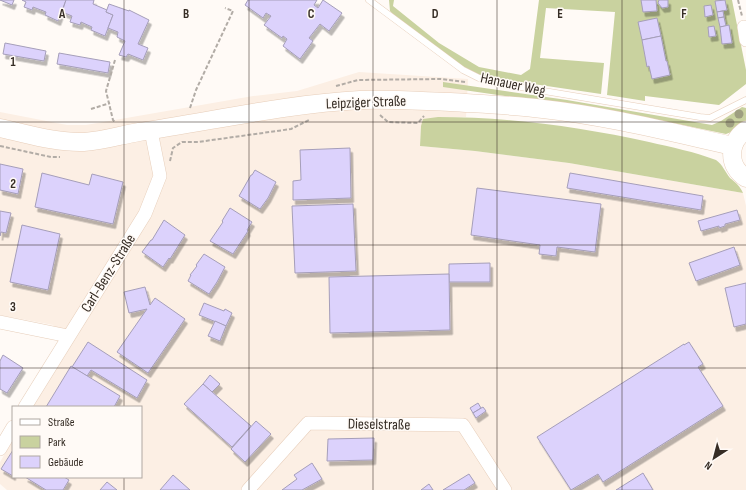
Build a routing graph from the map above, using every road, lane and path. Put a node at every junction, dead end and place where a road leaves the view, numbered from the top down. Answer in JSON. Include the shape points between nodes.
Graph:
{"nodes":[{"id":1,"x":369,"y":0,"type":"edge"},
{"id":2,"x":738,"y":0,"type":"edge"},
{"id":3,"x":225,"y":8,"type":"dead end"},
{"id":4,"x":745,"y":34,"type":"edge"},
{"id":5,"x":115,"y":60,"type":"dead end"},
{"id":6,"x":746,"y":100,"type":"edge"},
{"id":7,"x":110,"y":103,"type":"junction"},
{"id":8,"x":90,"y":109,"type":"dead end"},
{"id":9,"x":189,"y":111,"type":"dead end"},
{"id":10,"x":374,"y":114,"type":"dead end"},
{"id":11,"x":425,"y":115,"type":"dead end"},
{"id":12,"x":311,"y":120,"type":"dead end"},
{"id":13,"x":117,"y":124,"type":"dead end"},
{"id":14,"x":0,"y":128,"type":"edge"},
{"id":15,"x":746,"y":130,"type":"edge"},
{"id":16,"x":152,"y":131,"type":"junction"},
{"id":17,"x":0,"y":146,"type":"edge"},
{"id":18,"x":733,"y":146,"type":"junction"},
{"id":19,"x":64,"y":157,"type":"dead end"},
{"id":20,"x":158,"y":164,"type":"junction"},
{"id":21,"x":746,"y":178,"type":"edge"},
{"id":22,"x":0,"y":322,"type":"edge"},
{"id":23,"x":68,"y":336,"type":"junction"},
{"id":24,"x":26,"y":406,"type":"edge"},
{"id":25,"x":12,"y":429,"type":"edge"},
{"id":26,"x":0,"y":449,"type":"edge"},
{"id":27,"x":248,"y":490,"type":"edge"},
{"id":28,"x":505,"y":490,"type":"edge"}],
"edges":[{"from":1,"to":6,"type":"lane","name":"Hanauer Weg","via":[[463,70],[496,83],[710,118]]},
{"from":2,"to":4,"type":"path"},
{"from":3,"to":9,"type":"path","via":[[233,11],[196,90]]},
{"from":5,"to":7,"type":"path","via":[[106,91]]},
{"from":7,"to":8,"type":"path"},
{"from":7,"to":13,"type":"path"},
{"from":10,"to":11,"type":"path","via":[[380,114],[388,122],[418,123]]},
{"from":12,"to":20,"type":"path","via":[[291,129],[182,142],[174,148],[170,161]]},
{"from":14,"to":16,"type":"main road","name":"Leipziger Straße","via":[[44,138],[84,142]]},
{"from":15,"to":18,"type":"main road"},
{"from":16,"to":18,"type":"main road","name":"Leipziger Straße","via":[[287,107],[361,100],[404,100],[543,109],[624,122]]},
{"from":16,"to":20,"type":"street","name":"Carl-Benz-Straße"},
{"from":17,"to":19,"type":"path","via":[[51,157]]},
{"from":18,"to":21,"type":"main road","via":[[732,159],[735,167]]},
{"from":20,"to":23,"type":"street","name":"Carl-Benz-Straße","via":[[160,176],[145,214]]},
{"from":22,"to":23,"type":"street"},
{"from":23,"to":24,"type":"street","name":"Carl-Benz-Straße"},
{"from":25,"to":26,"type":"street"},
{"from":27,"to":28,"type":"street","name":"Dieselstraße","via":[[308,423],[463,425]]}]}
